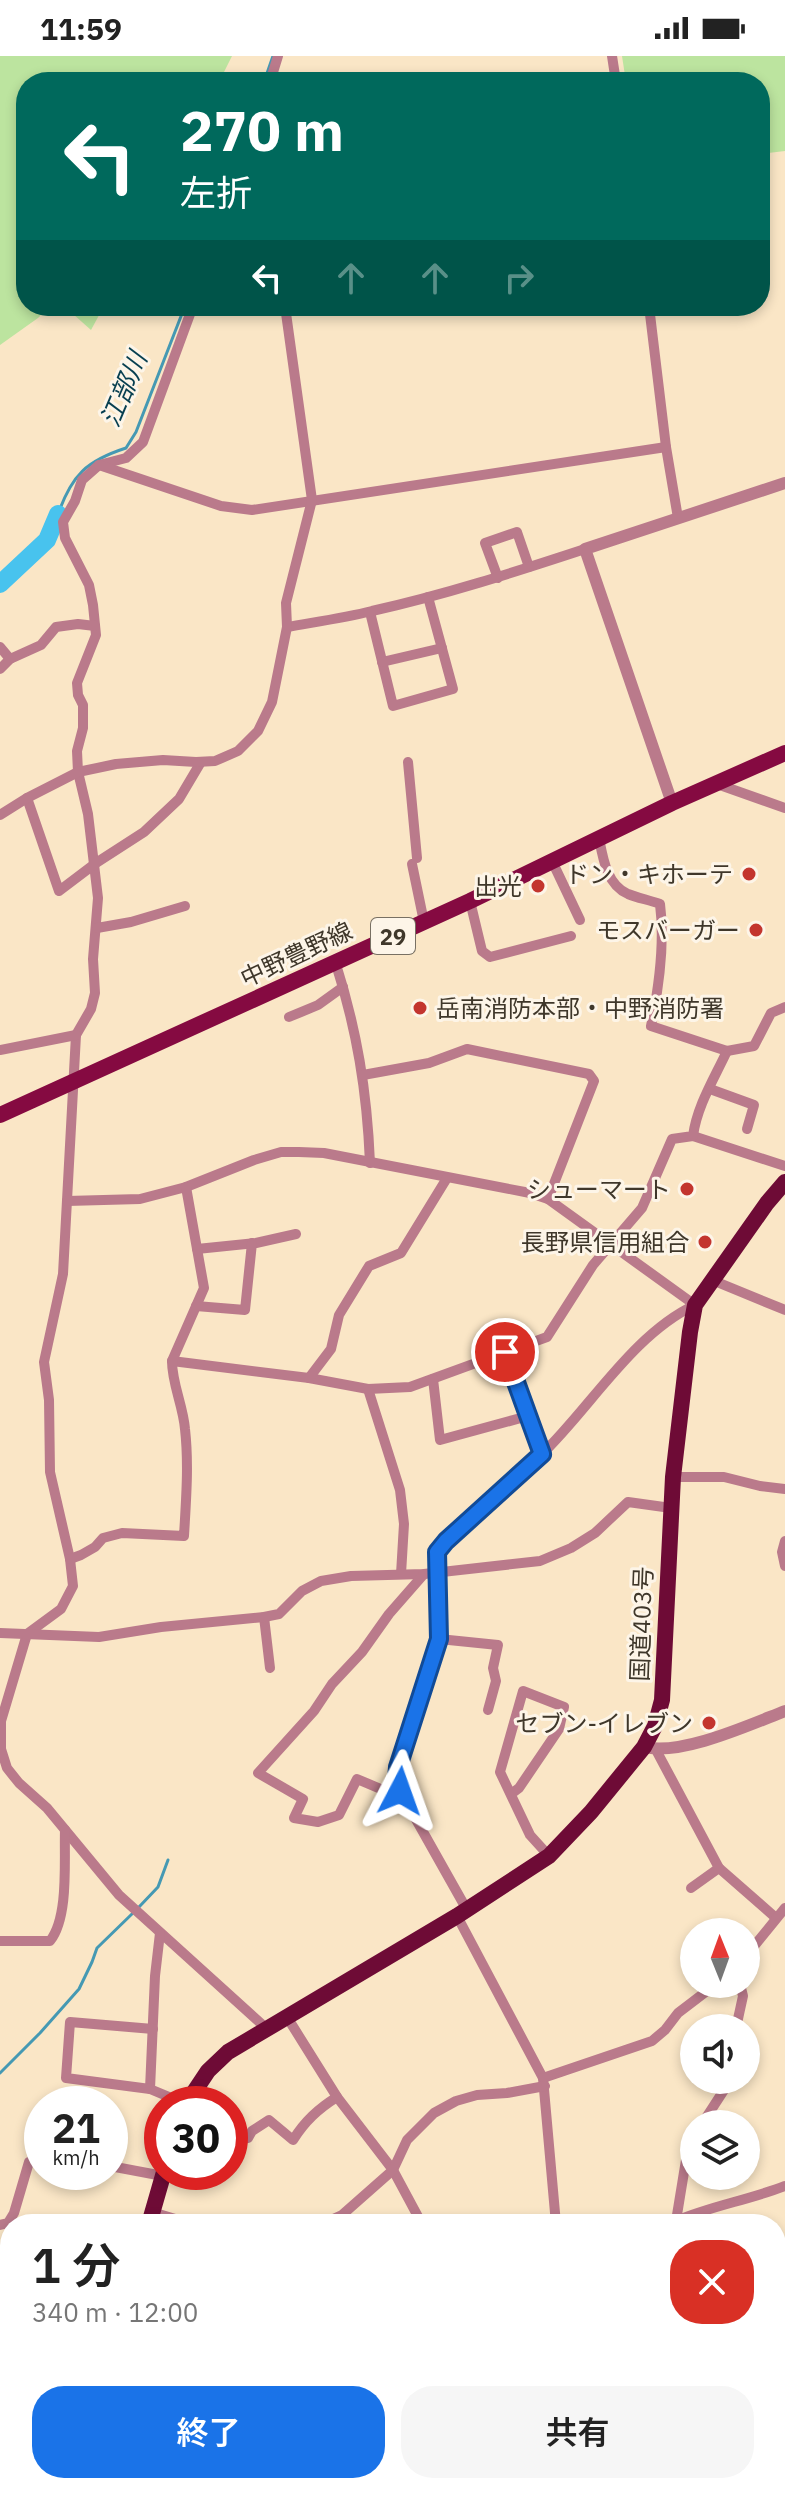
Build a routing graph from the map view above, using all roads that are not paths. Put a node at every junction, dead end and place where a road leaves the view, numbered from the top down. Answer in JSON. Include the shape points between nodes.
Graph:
{"nodes":[{"id":1,"x":189,"y":316,"type":"edge"},
{"id":2,"x":286,"y":316,"type":"edge"},
{"id":3,"x":650,"y":316,"type":"edge"},
{"id":4,"x":666,"y":447,"type":"junction"},
{"id":5,"x":99,"y":465,"type":"junction"},
{"id":6,"x":785,"y":483,"type":"edge"},
{"id":7,"x":312,"y":500,"type":"junction"},
{"id":8,"x":678,"y":518,"type":"junction"},
{"id":9,"x":585,"y":549,"type":"junction"},
{"id":10,"x":529,"y":567,"type":"junction"},
{"id":11,"x":498,"y":578,"type":"junction"},
{"id":12,"x":428,"y":597,"type":"junction"},
{"id":13,"x":370,"y":612,"type":"junction"},
{"id":14,"x":95,"y":626,"type":"junction"},
{"id":15,"x":287,"y":627,"type":"junction"},
{"id":16,"x":0,"y":647,"type":"edge"},
{"id":17,"x":442,"y":648,"type":"junction"},
{"id":18,"x":10,"y":659,"type":"junction"},
{"id":19,"x":382,"y":662,"type":"junction"},
{"id":20,"x":0,"y":669,"type":"edge"},
{"id":21,"x":785,"y":753,"type":"edge"},
{"id":22,"x":201,"y":762,"type":"junction"},
{"id":23,"x":408,"y":762,"type":"dead end"},
{"id":24,"x":78,"y":772,"type":"junction"},
{"id":25,"x":717,"y":784,"type":"junction"},
{"id":26,"x":27,"y":798,"type":"junction"},
{"id":27,"x":672,"y":803,"type":"junction"},
{"id":28,"x":785,"y":808,"type":"edge"},
{"id":29,"x":0,"y":815,"type":"edge"},
{"id":30,"x":599,"y":838,"type":"junction"},
{"id":31,"x":552,"y":861,"type":"junction"},
{"id":32,"x":96,"y":863,"type":"junction"},
{"id":33,"x":470,"y":901,"type":"junction"},
{"id":34,"x":185,"y":906,"type":"dead end"},
{"id":35,"x":580,"y":920,"type":"dead end"},
{"id":36,"x":424,"y":922,"type":"junction"},
{"id":37,"x":97,"y":928,"type":"junction"},
{"id":38,"x":571,"y":936,"type":"dead end"},
{"id":39,"x":335,"y":961,"type":"junction"},
{"id":40,"x":343,"y":987,"type":"junction"},
{"id":41,"x":785,"y":1007,"type":"edge"},
{"id":42,"x":289,"y":1017,"type":"dead end"},
{"id":43,"x":76,"y":1035,"type":"junction"},
{"id":44,"x":0,"y":1050,"type":"edge"},
{"id":45,"x":727,"y":1051,"type":"junction"},
{"id":46,"x":363,"y":1075,"type":"junction"},
{"id":47,"x":73,"y":1083,"type":"junction"},
{"id":48,"x":710,"y":1089,"type":"junction"},
{"id":49,"x":0,"y":1115,"type":"edge"},
{"id":50,"x":747,"y":1129,"type":"dead end"},
{"id":51,"x":693,"y":1136,"type":"junction"},
{"id":52,"x":370,"y":1163,"type":"junction"},
{"id":53,"x":785,"y":1166,"type":"edge"},
{"id":54,"x":447,"y":1178,"type":"junction"},
{"id":55,"x":785,"y":1182,"type":"edge"},
{"id":56,"x":186,"y":1187,"type":"junction"},
{"id":57,"x":548,"y":1199,"type":"junction"},
{"id":58,"x":67,"y":1201,"type":"junction"},
{"id":59,"x":296,"y":1234,"type":"dead end"},
{"id":60,"x":252,"y":1243,"type":"junction"},
{"id":61,"x":611,"y":1245,"type":"junction"},
{"id":62,"x":197,"y":1249,"type":"junction"},
{"id":63,"x":712,"y":1280,"type":"junction"},
{"id":64,"x":695,"y":1305,"type":"junction"},
{"id":65,"x":196,"y":1306,"type":"junction"},
{"id":66,"x":785,"y":1310,"type":"edge"},
{"id":67,"x":505,"y":1352,"type":"junction"},
{"id":68,"x":172,"y":1361,"type":"junction"},
{"id":69,"x":309,"y":1378,"type":"junction"},
{"id":70,"x":433,"y":1379,"type":"junction"},
{"id":71,"x":368,"y":1389,"type":"junction"},
{"id":72,"x":528,"y":1416,"type":"junction"},
{"id":73,"x":542,"y":1454,"type":"junction"},
{"id":74,"x":673,"y":1477,"type":"junction"},
{"id":75,"x":785,"y":1489,"type":"edge"},
{"id":76,"x":671,"y":1508,"type":"junction"},
{"id":77,"x":785,"y":1541,"type":"edge"},
{"id":78,"x":70,"y":1559,"type":"junction"},
{"id":79,"x":785,"y":1566,"type":"edge"},
{"id":80,"x":437,"y":1573,"type":"junction"},
{"id":81,"x":401,"y":1574,"type":"junction"},
{"id":82,"x":424,"y":1574,"type":"junction"},
{"id":83,"x":264,"y":1617,"type":"junction"},
{"id":84,"x":0,"y":1633,"type":"edge"},
{"id":85,"x":27,"y":1634,"type":"junction"},
{"id":86,"x":439,"y":1639,"type":"junction"},
{"id":87,"x":270,"y":1668,"type":"dead end"},
{"id":88,"x":488,"y":1710,"type":"dead end"},
{"id":89,"x":785,"y":1711,"type":"edge"},
{"id":90,"x":650,"y":1748,"type":"junction"},
{"id":91,"x":400,"y":1791,"type":"junction"},
{"id":92,"x":511,"y":1794,"type":"junction"},
{"id":93,"x":65,"y":1830,"type":"junction"},
{"id":94,"x":549,"y":1856,"type":"junction"},
{"id":95,"x":719,"y":1868,"type":"junction"},
{"id":96,"x":691,"y":1888,"type":"dead end"},
{"id":97,"x":785,"y":1908,"type":"edge"},
{"id":98,"x":462,"y":1913,"type":"junction"},
{"id":99,"x":776,"y":1918,"type":"junction"},
{"id":100,"x":160,"y":1933,"type":"junction"},
{"id":101,"x":760,"y":1938,"type":"edge"},
{"id":102,"x":0,"y":1941,"type":"edge"},
{"id":103,"x":698,"y":1998,"type":"edge"},
{"id":104,"x":287,"y":2017,"type":"junction"},
{"id":105,"x":153,"y":2029,"type":"junction"},
{"id":106,"x":267,"y":2029,"type":"junction"},
{"id":107,"x":544,"y":2082,"type":"junction"},
{"id":108,"x":150,"y":2086,"type":"edge"},
{"id":109,"x":198,"y":2086,"type":"edge"},
{"id":110,"x":144,"y":2088,"type":"edge"},
{"id":111,"x":337,"y":2097,"type":"junction"},
{"id":112,"x":248,"y":2138,"type":"dead end"},
{"id":113,"x":393,"y":2170,"type":"junction"},
{"id":114,"x":24,"y":2179,"type":"edge"},
{"id":115,"x":785,"y":2186,"type":"edge"},
{"id":116,"x":680,"y":2187,"type":"edge"},
{"id":117,"x":159,"y":2190,"type":"edge"},
{"id":118,"x":13,"y":2214,"type":"edge"},
{"id":119,"x":151,"y":2214,"type":"edge"},
{"id":120,"x":343,"y":2214,"type":"edge"},
{"id":121,"x":417,"y":2214,"type":"edge"},
{"id":122,"x":555,"y":2214,"type":"edge"},
{"id":123,"x":674,"y":2214,"type":"edge"},
{"id":124,"x":692,"y":2214,"type":"edge"}],
"edges":[{"from":1,"to":5,"type":"street","via":[[143,442],[126,458]]},
{"from":2,"to":7,"type":"street"},
{"from":3,"to":4,"type":"street"},
{"from":4,"to":7,"type":"street"},
{"from":4,"to":8,"type":"street"},
{"from":5,"to":7,"type":"street","via":[[221,506],[252,510]]},
{"from":5,"to":14,"type":"street","via":[[82,480],[63,522],[65,538],[89,585]]},
{"from":6,"to":8,"type":"street"},
{"from":7,"to":15,"type":"street","via":[[286,603]]},
{"from":8,"to":9,"type":"street"},
{"from":9,"to":10,"type":"street"},
{"from":9,"to":27,"type":"street"},
{"from":10,"to":11,"type":"street"},
{"from":10,"to":11,"type":"street","via":[[517,532],[485,543]]},
{"from":11,"to":12,"type":"street"},
{"from":12,"to":13,"type":"street"},
{"from":12,"to":17,"type":"street"},
{"from":13,"to":15,"type":"street"},
{"from":13,"to":19,"type":"street"},
{"from":14,"to":18,"type":"street","via":[[56,627],[41,645]]},
{"from":14,"to":24,"type":"street","via":[[77,683],[83,705]]},
{"from":15,"to":22,"type":"street","via":[[272,702],[258,731],[238,751]]},
{"from":16,"to":18,"type":"street"},
{"from":17,"to":19,"type":"street"},
{"from":17,"to":19,"type":"street","via":[[453,689],[393,706]]},
{"from":18,"to":20,"type":"street"},
{"from":21,"to":25,"type":"main road","name":"中野豊野線","number":"29"},
{"from":22,"to":24,"type":"street","via":[[163,760]]},
{"from":22,"to":32,"type":"street","via":[[179,799],[144,832]]},
{"from":23,"to":36,"type":"street"},
{"from":24,"to":26,"type":"street"},
{"from":24,"to":32,"type":"street"},
{"from":25,"to":27,"type":"main road","name":"中野豊野線","number":"29"},
{"from":25,"to":28,"type":"street"},
{"from":26,"to":29,"type":"street"},
{"from":26,"to":32,"type":"street","via":[[59,891]]},
{"from":27,"to":30,"type":"main road","name":"中野豊野線","number":"29"},
{"from":30,"to":31,"type":"main road","name":"中野豊野線","number":"29"},
{"from":30,"to":45,"type":"street","via":[[606,868],[623,892],[660,904],[651,1026]]},
{"from":31,"to":33,"type":"main road","name":"中野豊野線","number":"29"},
{"from":31,"to":35,"type":"street"},
{"from":32,"to":37,"type":"street"},
{"from":33,"to":36,"type":"main road","name":"中野豊野線","number":"29"},
{"from":33,"to":38,"type":"street","via":[[482,951],[490,957]]},
{"from":34,"to":37,"type":"street"},
{"from":36,"to":39,"type":"main road","name":"中野豊野線","number":"29"},
{"from":37,"to":43,"type":"street","via":[[95,993]]},
{"from":39,"to":40,"type":"street"},
{"from":39,"to":47,"type":"main road","name":"中野豊野線","number":"29"},
{"from":40,"to":42,"type":"street"},
{"from":40,"to":46,"type":"street"},
{"from":41,"to":45,"type":"street","via":[[771,1013],[754,1046]]},
{"from":43,"to":44,"type":"street"},
{"from":43,"to":47,"type":"street"},
{"from":45,"to":48,"type":"street"},
{"from":46,"to":52,"type":"street"},
{"from":46,"to":57,"type":"street","via":[[429,1063],[467,1049],[589,1074],[594,1081]]},
{"from":47,"to":49,"type":"main road","name":"中野豊野線","number":"29"},
{"from":47,"to":58,"type":"street"},
{"from":48,"to":50,"type":"street","via":[[754,1105]]},
{"from":48,"to":51,"type":"street"},
{"from":51,"to":53,"type":"street"},
{"from":51,"to":61,"type":"street","via":[[672,1139],[642,1208]]},
{"from":52,"to":54,"type":"street"},
{"from":52,"to":56,"type":"street","via":[[324,1153],[281,1152]]},
{"from":54,"to":57,"type":"street"},
{"from":54,"to":69,"type":"street","via":[[401,1253],[369,1266],[339,1315],[331,1349]]},
{"from":55,"to":63,"type":"highway","name":"国道403号"},
{"from":56,"to":58,"type":"street","via":[[140,1199]]},
{"from":56,"to":62,"type":"street"},
{"from":57,"to":61,"type":"street"},
{"from":58,"to":78,"type":"street","via":[[63,1274],[44,1362],[50,1472]]},
{"from":59,"to":60,"type":"street"},
{"from":60,"to":62,"type":"street"},
{"from":60,"to":65,"type":"street","via":[[245,1310]]},
{"from":61,"to":64,"type":"street"},
{"from":61,"to":67,"type":"street","via":[[547,1337]]},
{"from":62,"to":65,"type":"street","via":[[204,1288]]},
{"from":63,"to":64,"type":"highway","name":"国道403号"},
{"from":63,"to":66,"type":"street"},
{"from":64,"to":73,"type":"street","via":[[656,1330]]},
{"from":64,"to":74,"type":"highway","name":"国道403号"},
{"from":65,"to":68,"type":"street"},
{"from":67,"to":70,"type":"street"},
{"from":67,"to":72,"type":"street"},
{"from":68,"to":69,"type":"street"},
{"from":68,"to":78,"type":"street","via":[[185,1425],[184,1536],[122,1533],[103,1538]]},
{"from":69,"to":71,"type":"street"},
{"from":70,"to":71,"type":"street","via":[[410,1387]]},
{"from":70,"to":72,"type":"street","via":[[440,1440]]},
{"from":71,"to":81,"type":"street","via":[[400,1490]]},
{"from":72,"to":73,"type":"street"},
{"from":73,"to":80,"type":"street","via":[[446,1541],[437,1552]]},
{"from":74,"to":75,"type":"street","via":[[724,1477]]},
{"from":74,"to":76,"type":"highway","name":"国道403号"},
{"from":76,"to":80,"type":"street","via":[[628,1502],[595,1533],[540,1561]]},
{"from":76,"to":90,"type":"highway","name":"国道403号","via":[[662,1700]]},
{"from":77,"to":79,"type":"street"},
{"from":78,"to":85,"type":"street","via":[[73,1586],[61,1609]]},
{"from":80,"to":82,"type":"street"},
{"from":80,"to":86,"type":"street"},
{"from":81,"to":82,"type":"street"},
{"from":81,"to":83,"type":"street","via":[[321,1581],[279,1614]]},
{"from":82,"to":91,"type":"street","via":[[258,1773],[303,1799],[294,1818],[318,1822],[339,1815],[357,1779],[390,1793]]},
{"from":83,"to":85,"type":"street","via":[[99,1637]]},
{"from":83,"to":87,"type":"street"},
{"from":84,"to":85,"type":"street"},
{"from":85,"to":93,"type":"street","via":[[1,1721],[1,1749],[7,1768]]},
{"from":86,"to":88,"type":"street","via":[[498,1645]]},
{"from":86,"to":91,"type":"street","via":[[398,1767]]},
{"from":89,"to":90,"type":"street","via":[[717,1738]]},
{"from":90,"to":94,"type":"highway","name":"国道403号"},
{"from":90,"to":95,"type":"street"},
{"from":91,"to":98,"type":"street"},
{"from":92,"to":92,"type":"street","via":[[500,1772],[523,1691],[564,1707],[559,1729]]},
{"from":92,"to":94,"type":"street","via":[[530,1835]]},
{"from":93,"to":100,"type":"street"},
{"from":93,"to":102,"type":"street","via":[[56,1933],[50,1941]]},
{"from":94,"to":98,"type":"highway","name":"国道403号"},
{"from":95,"to":96,"type":"street"},
{"from":95,"to":99,"type":"street"},
{"from":97,"to":99,"type":"street"},
{"from":98,"to":104,"type":"highway","name":"国道403号"},
{"from":98,"to":107,"type":"street"},
{"from":99,"to":101,"type":"street"},
{"from":100,"to":105,"type":"street"},
{"from":100,"to":106,"type":"street"},
{"from":103,"to":107,"type":"street","via":[[652,2041]]},
{"from":104,"to":106,"type":"highway","name":"国道403号"},
{"from":104,"to":111,"type":"street"},
{"from":105,"to":108,"type":"street"},
{"from":105,"to":110,"type":"street","via":[[70,2022],[66,2078]]},
{"from":106,"to":109,"type":"highway","name":"国道403号","via":[[228,2052]]},
{"from":107,"to":113,"type":"street","via":[[477,2095],[434,2113],[407,2140]]},
{"from":107,"to":122,"type":"street"},
{"from":111,"to":112,"type":"street","via":[[317,2110],[293,2140],[269,2120]]},
{"from":111,"to":113,"type":"street"},
{"from":113,"to":120,"type":"street"},
{"from":113,"to":121,"type":"street"},
{"from":114,"to":118,"type":"street"},
{"from":115,"to":124,"type":"street"},
{"from":116,"to":123,"type":"street"},
{"from":117,"to":119,"type":"highway"}]}
